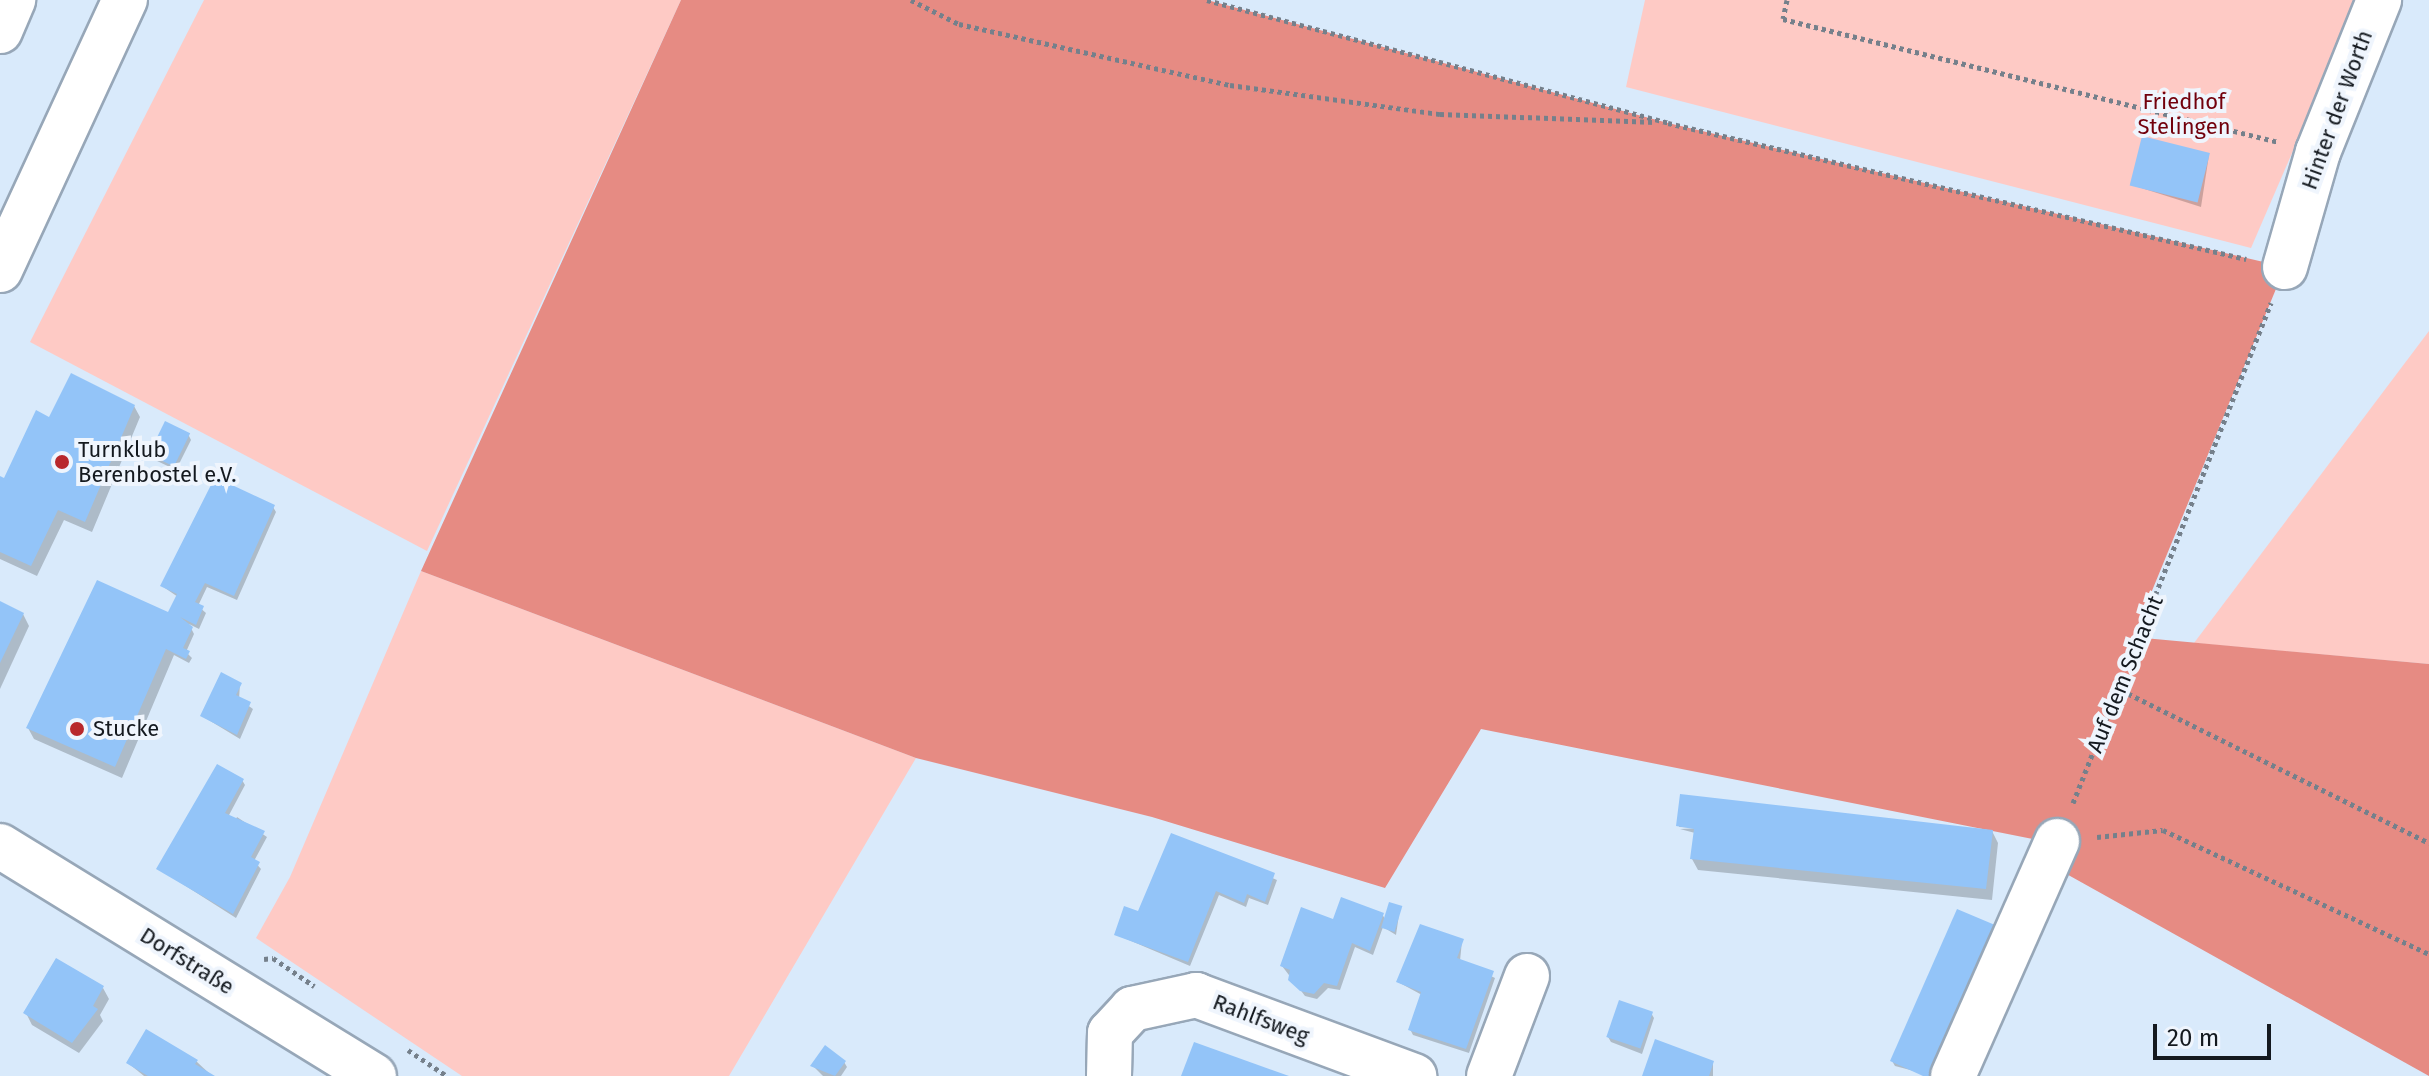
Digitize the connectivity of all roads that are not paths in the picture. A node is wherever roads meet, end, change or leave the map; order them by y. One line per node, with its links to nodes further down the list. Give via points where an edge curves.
1 (13, 0): 4 (street)
2 (125, 0): 6 (street)
3 (2379, 0): 5 (street, Hinter der Worth, via 2318,152)
4 (0, 31)
5 (2285, 267)
6 (0, 270)
7 (2057, 841): 14 (street)
8 (0, 846): 10 (street, Dorfstraße)
9 (1527, 976): 13 (street)
10 (374, 1076)
11 (1109, 1076): 12 (street, Rahlfsweg, via 1110,1033 1132,1009 1196,995)
12 (1414, 1076)
13 (1489, 1076)
14 (1953, 1076)

